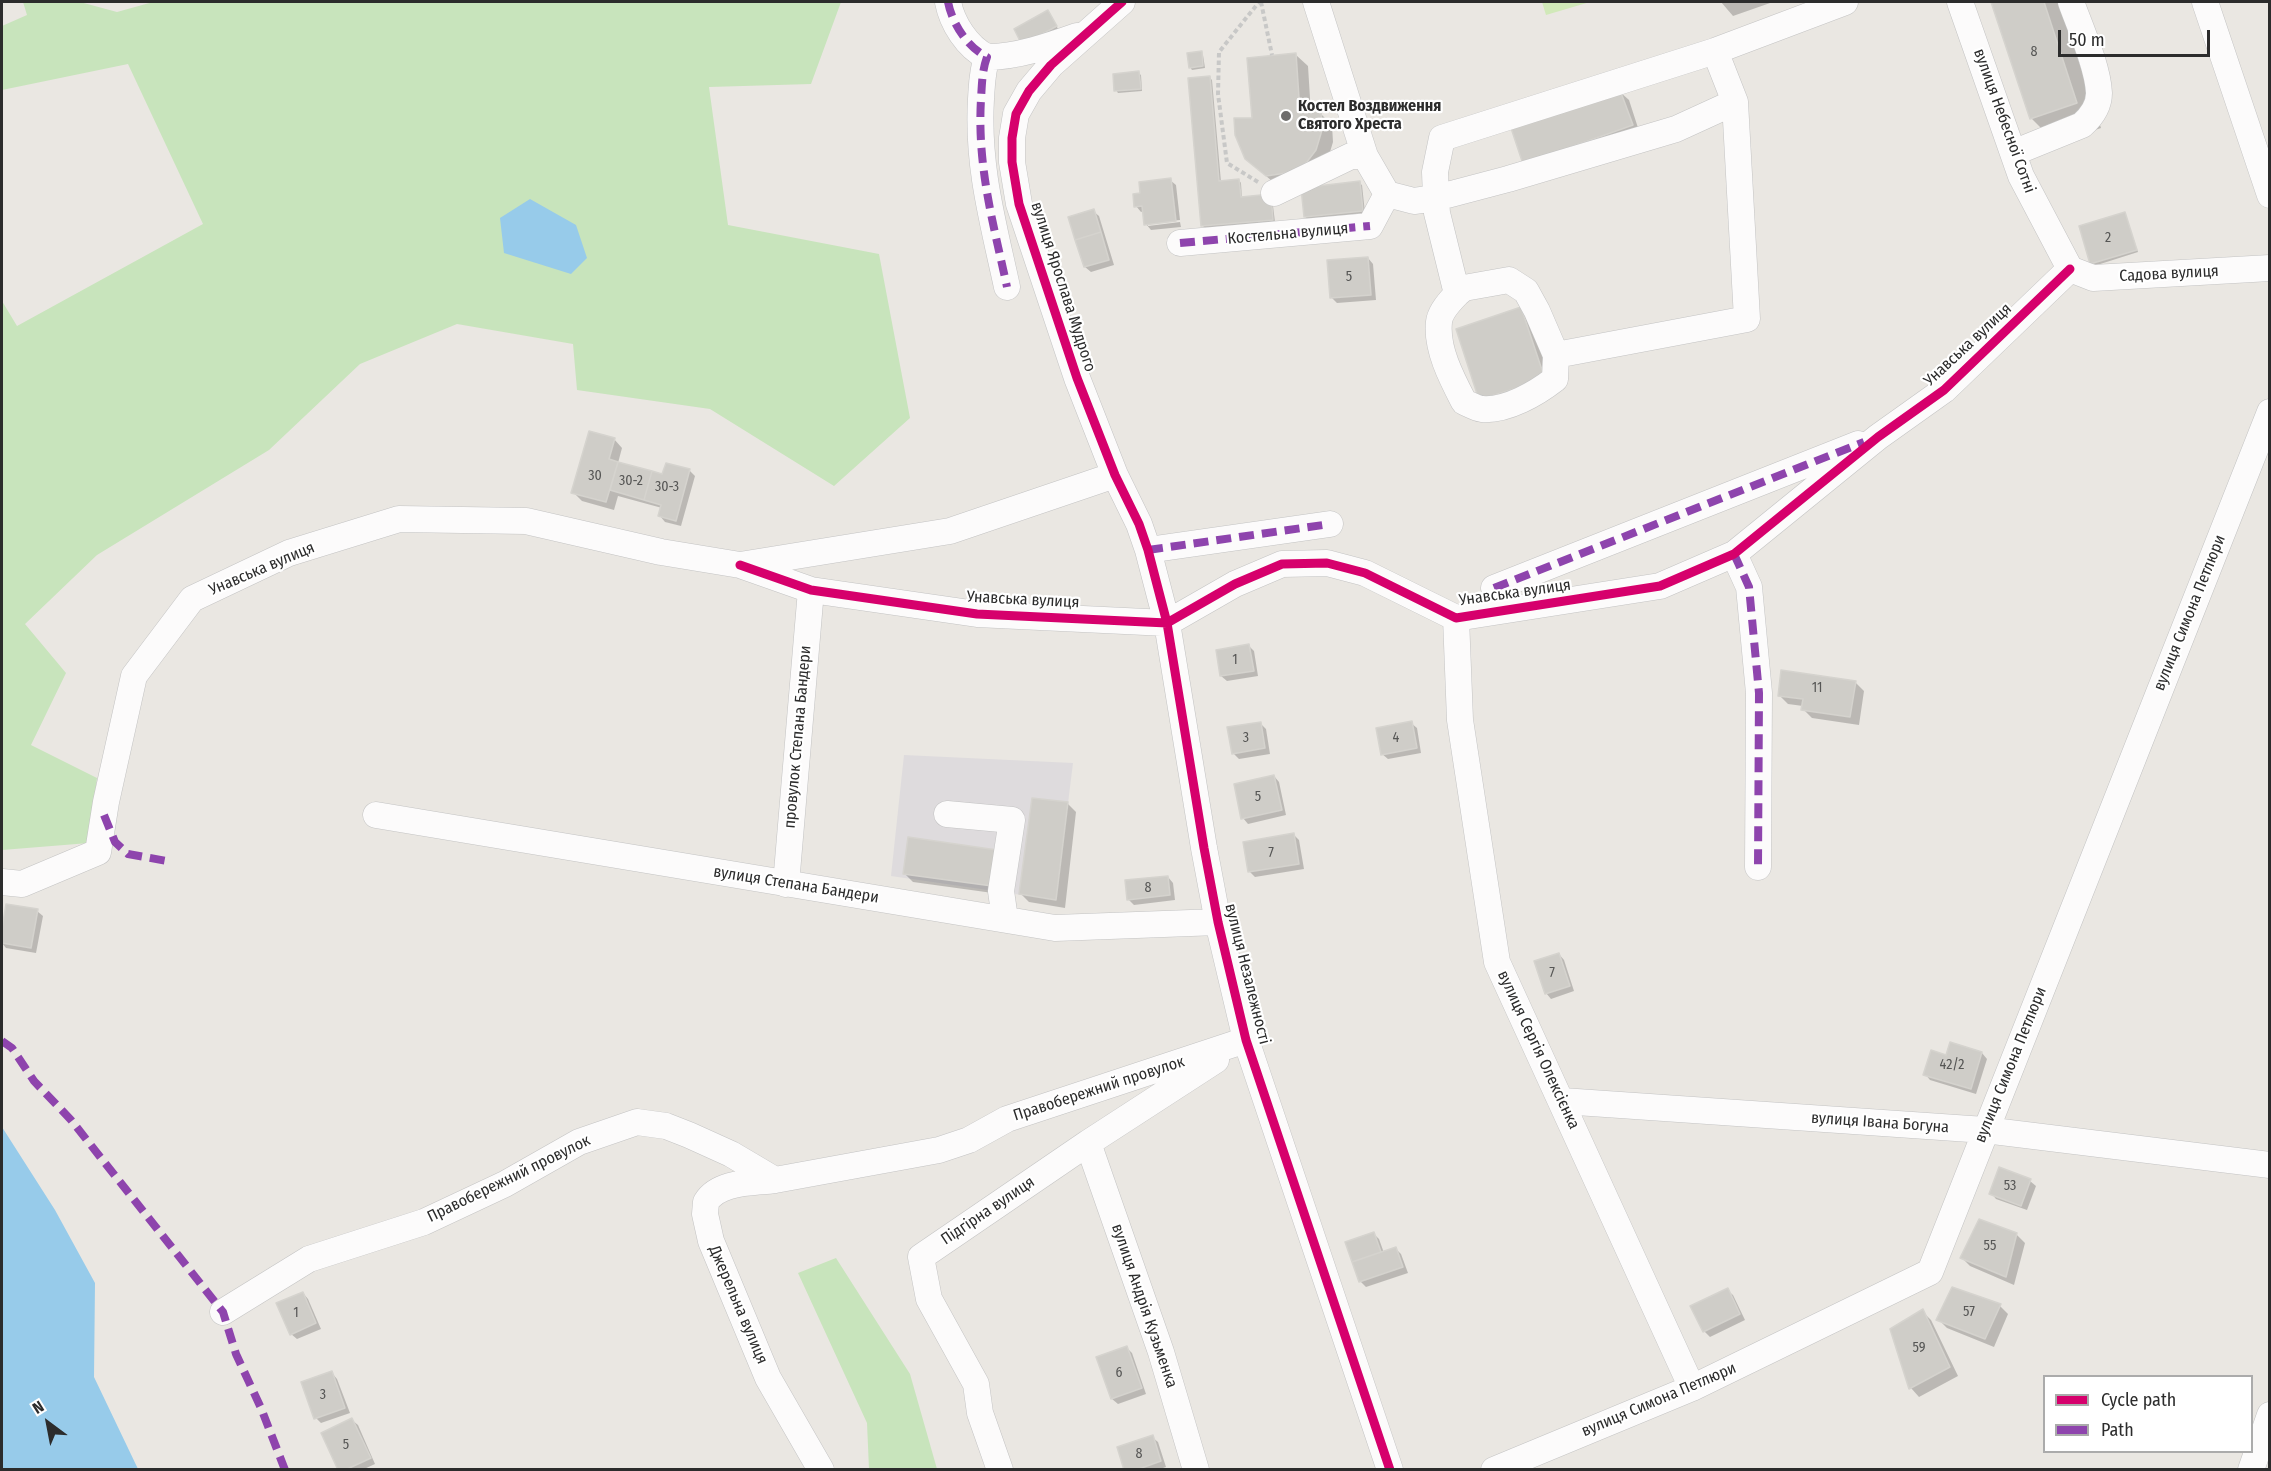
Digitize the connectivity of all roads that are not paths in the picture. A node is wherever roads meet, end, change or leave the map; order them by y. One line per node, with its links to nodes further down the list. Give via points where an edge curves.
1 (948, 2): 10 (street, via 953,21 978,52)
2 (1122, 2): 8 (street, вулиця Ярослава Мудрого)
3 (1316, 2): 13 (street)
4 (1845, 2): 9 (street)
5 (1960, 2): 12 (street, вулиця Небесної Сотні)
6 (2071, 2): 12 (street, via 2095,71 2097,106 2082,125)
7 (2205, 2): 16 (street)
8 (1089, 32): 10 (street, вулиця Ярослава Мудрого, via 1030,51); 26 (street, вулиця Ярослава Мудрого, via 1051,65 1029,91 1016,114 1012,162 1019,204 1036,261)
9 (1715, 51): 11 (street); 17 (street, via 1442,138 1435,172)
10 (987, 57): 21 (street, via 979,132 984,177)
11 (1735, 102): 17 (street, via 1676,129); 23 (street, via 1747,319)
12 (2013, 153): 20 (street, вулиця Небесної Сотні)
13 (1365, 156): 14 (street, via 1351,156); 15 (street)
14 (1274, 193)
15 (1387, 194): 17 (street, via 1414,201); 18 (street, Костельна вулиця, via 1370,226)
16 (2270, 195)
17 (1436, 198): 22 (street)
18 (1180, 243)
19 (2270, 268): 20 (street, Садова вулиця, via 2093,278)
20 (2070, 269): 25 (street, Унавська вулиця, via 1944,390)
21 (1007, 287)
22 (1457, 294): 23 (street, via 1464,288 1509,280 1526,291); 23 (street, via 1439,320 1447,365 1464,402 1482,409 1507,405 1537,393 1555,379)
23 (1556, 355)
24 (2270, 412): 44 (street, вулиця Симона Петлюри)
25 (1878, 437): 29 (street, Унавська вулиця); 31 (street, Унавська вулиця)
26 (1115, 476): 28 (street, вулиця Незалежності); 30 (street, Унавська вулиця, via 950,531)
27 (1330, 524): 28 (street)
28 (1148, 550): 34 (street, вулиця Незалежності)
29 (1734, 554): 33 (street, Унавська вулиця, via 1660,586); 37 (street, via 1749,587 1760,693)
30 (740, 565): 32 (street, Унавська вулиця); 38 (street, Унавська вулиця, via 526,521 399,519 289,554 192,599 134,676 98,852 22,884)
31 (1494, 588)
32 (811, 590): 34 (street, Унавська вулиця, via 977,614); 39 (street, провулок Степана Бандери)
33 (1456, 618): 34 (street, Унавська вулиця, via 1365,573 1328,563 1282,564 1235,584); 43 (street, вулиця Сергія Олексієнка, via 1460,720 1497,962)
34 (1167, 623): 41 (street, вулиця Незалежності)
35 (947, 814): 40 (street, via 1012,820 1001,891)
36 (376, 815): 39 (street, вулиця Степана Бандери)
37 (1758, 867)
38 (2, 882)
39 (786, 884): 40 (street, вулиця Степана Бандери)
40 (1005, 920): 41 (street, вулиця Степана Бандери, via 1055,928)
41 (1218, 922): 42 (street, вулиця Незалежності)
42 (1246, 1040): 45 (street, Підгірна вулиця); 47 (street, Правобережний провулок, via 1007,1119 953,1146); 54 (street, вулиця Незалежності)
43 (1562, 1101): 44 (street, вулиця Івана Богуна); 49 (street, вулиця Сергія Олексієнка)
44 (1985, 1130): 46 (street, вулиця Івана Богуна); 49 (street, вулиця Симона Петлюри, via 1930,1272)
45 (1088, 1143): 52 (street, Підгірна вулиця, via 921,1257 929,1299 976,1384 980,1413); 53 (street, вулиця Андрія Кузьменка, via 1161,1352)
46 (2270, 1165)
47 (775, 1180): 48 (street, Правобережний провулок, via 690,1135 666,1126 637,1122 579,1142 506,1184 424,1222 309,1259); 51 (street, Джерельна вулиця, via 715,1192 706,1202 706,1225 768,1378)
48 (223, 1312)
49 (1692, 1388): 55 (street, вулиця Симона Петлюри)
50 (2270, 1415): 56 (street)
51 (821, 1470)
52 (1000, 1470)
53 (1196, 1470)
54 (1390, 1470)
55 (1494, 1470)
56 (2251, 1470)

